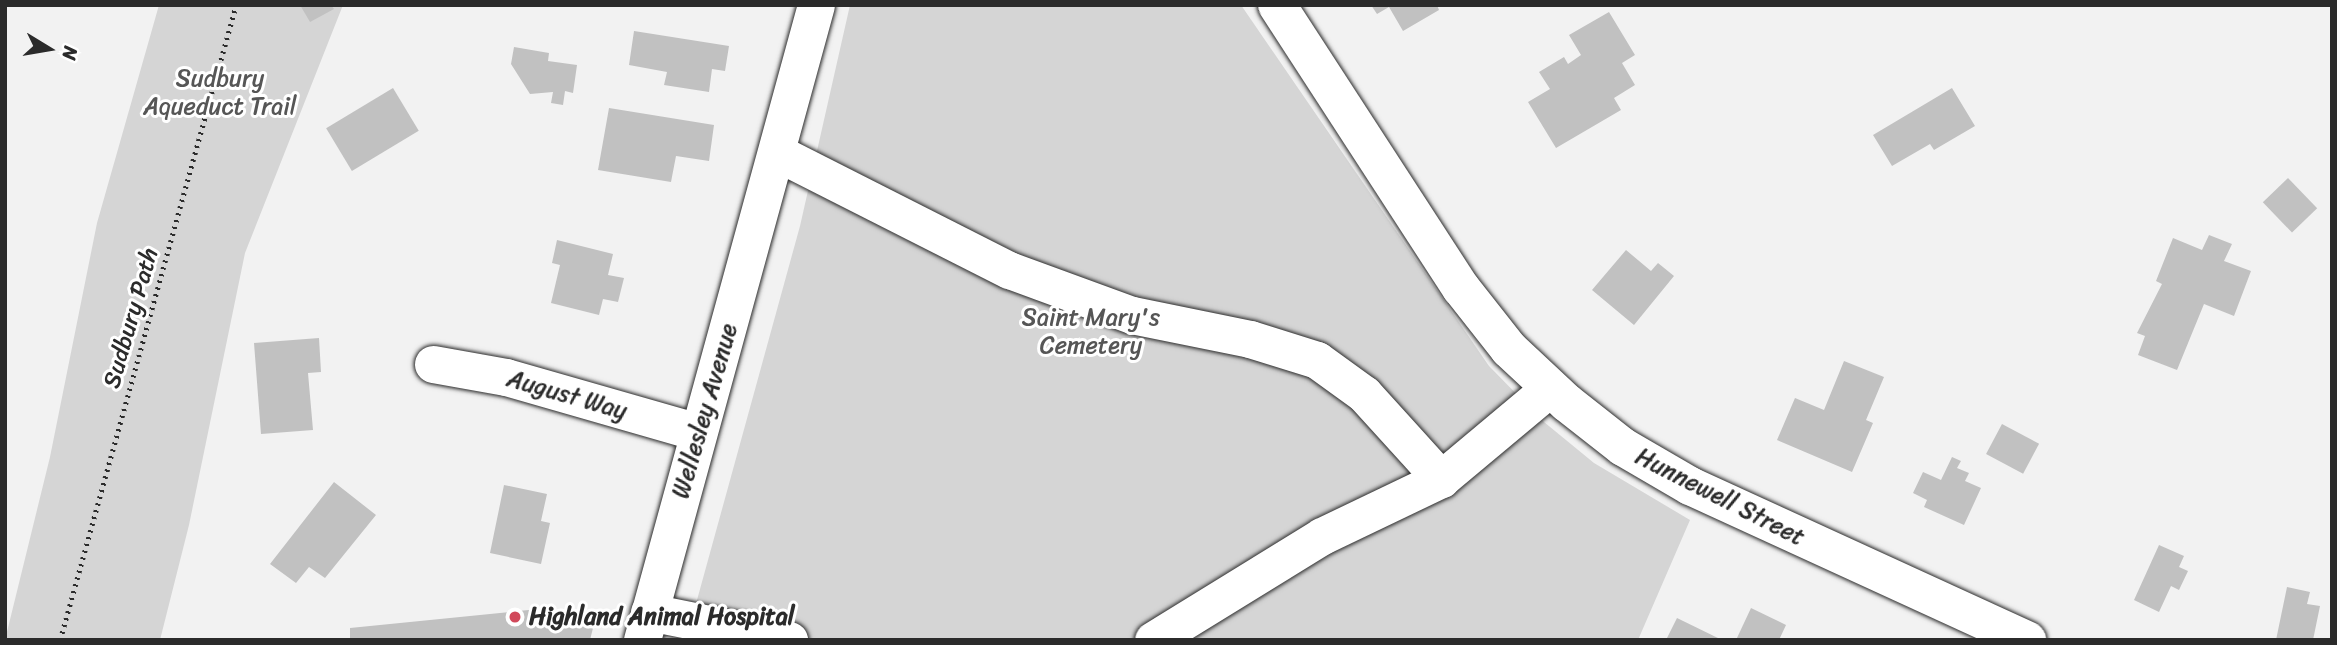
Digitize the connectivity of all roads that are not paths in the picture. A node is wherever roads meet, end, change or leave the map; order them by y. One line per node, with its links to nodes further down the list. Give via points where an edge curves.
1 (816, 5): 3 (street, Wellesley Avenue)
2 (1277, 5): 5 (main road, Hunnewell Street, via 1457,282 1509,349)
3 (774, 168): 6 (street, Wellesley Avenue); 7 (street, via 1020,274 1132,315 1250,339 1317,360 1364,394)
4 (433, 364): 6 (street, August Way, via 506,377)
5 (1550, 388): 7 (street); 11 (main road, Hunnewell Street, via 1623,447 1689,486)
6 (698, 432): 8 (street, Wellesley Avenue)
7 (1441, 479): 10 (street, via 1322,536)
8 (646, 626): 9 (street)
9 (789, 640)
10 (1153, 640)
11 (2027, 640)

